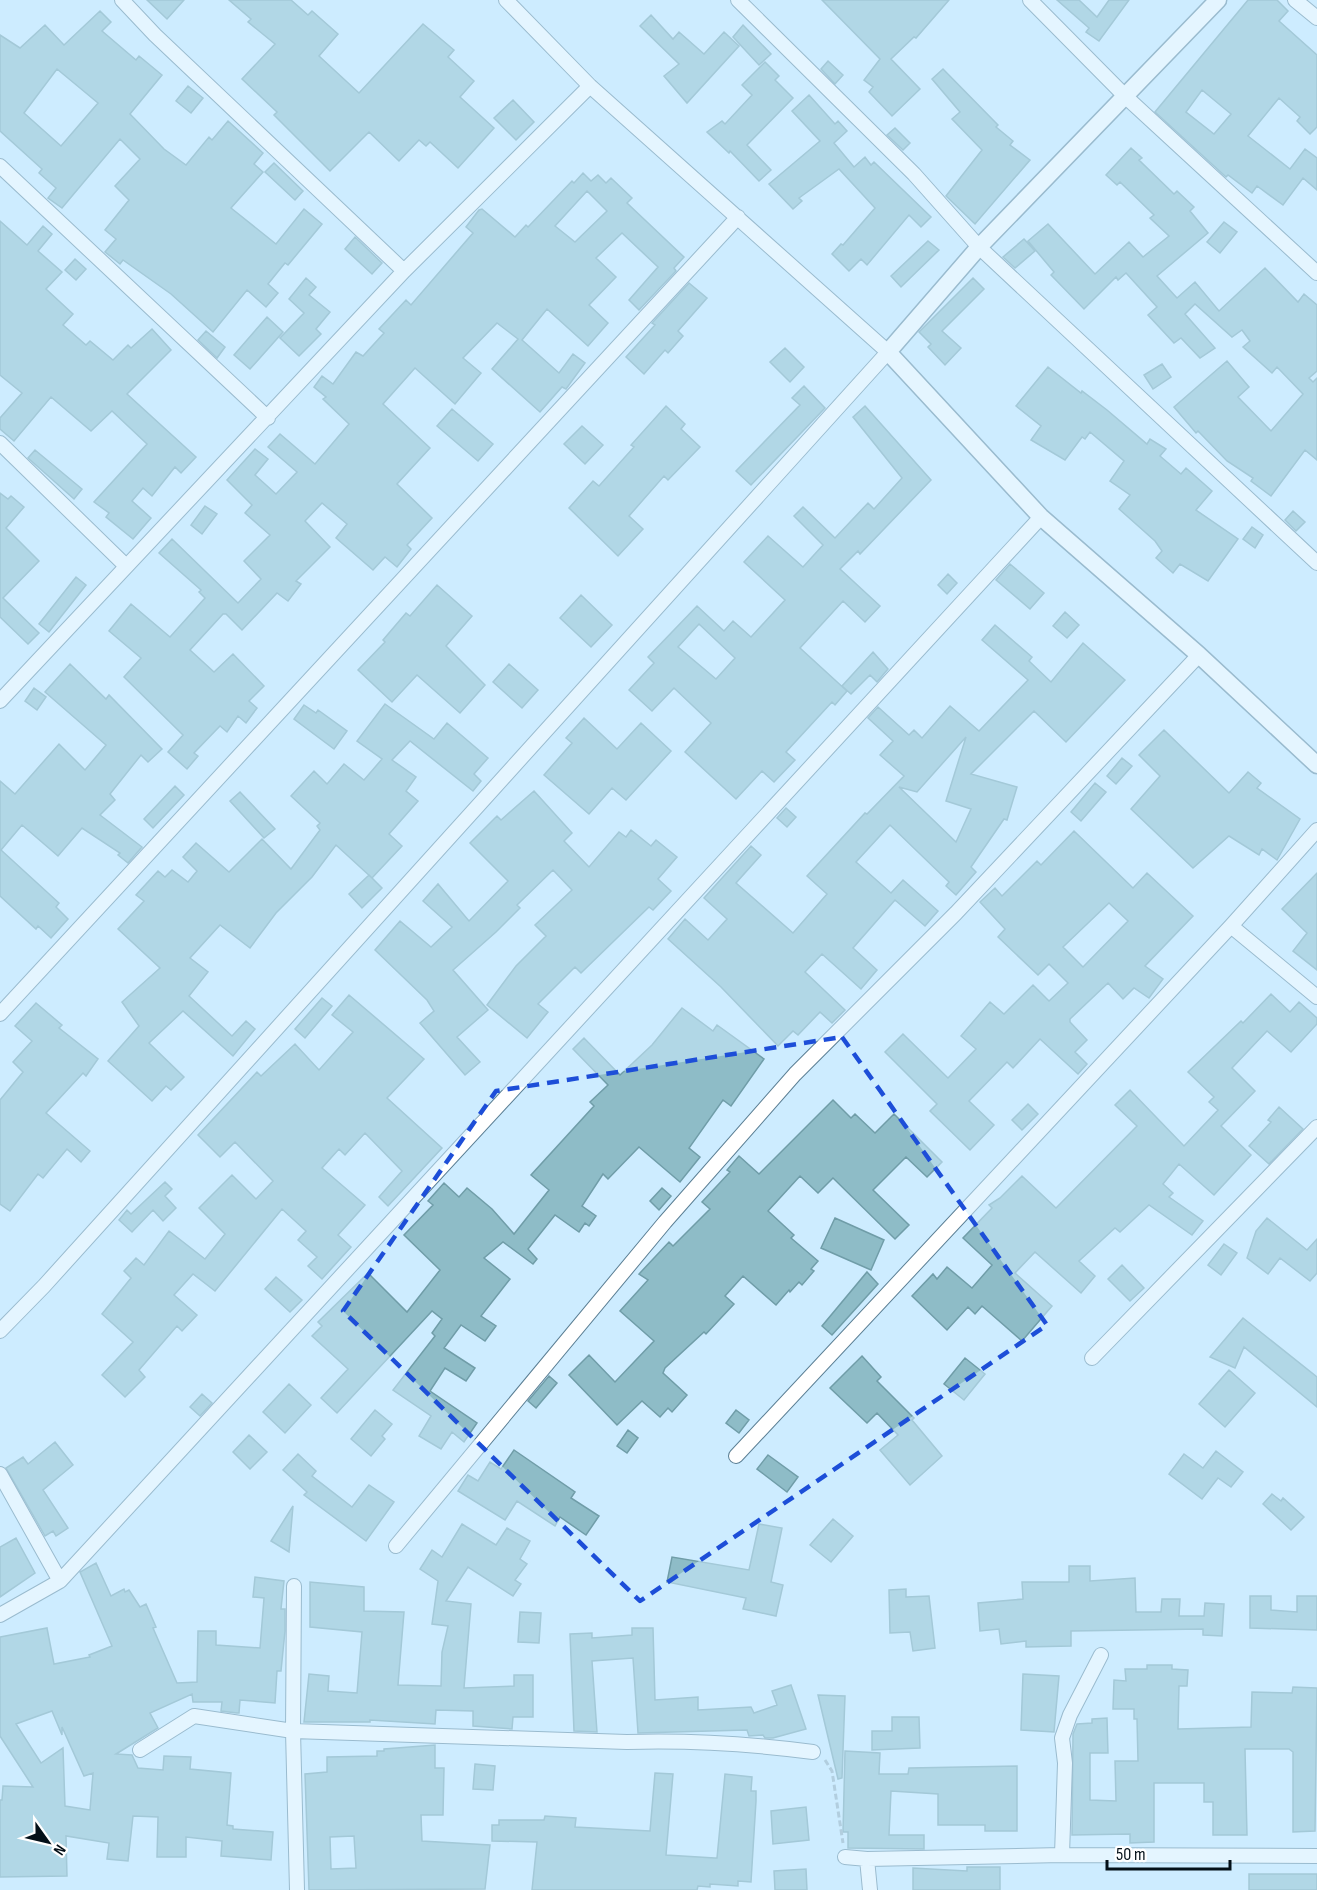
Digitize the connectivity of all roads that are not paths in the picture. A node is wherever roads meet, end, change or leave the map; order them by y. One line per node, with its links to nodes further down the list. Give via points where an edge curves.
1 (122, 0): 13 (street)
2 (506, 0): 8 (street)
3 (738, 0): 12 (street, via 914,174)
4 (1030, 0): 9 (street)
5 (1218, 0): 9 (street)
6 (1295, 0): 7 (street)
7 (1317, 18)
8 (590, 86): 11 (street); 13 (street)
9 (1126, 98): 12 (street); 14 (street)
10 (0, 166): 16 (street)
11 (738, 217): 15 (street); 27 (street)
12 (979, 247): 15 (street); 19 (street)
13 (404, 271): 16 (street)
14 (1317, 273)
15 (888, 352): 18 (street); 29 (street)
16 (268, 418): 20 (street)
17 (0, 443): 20 (street)
18 (1041, 517): 21 (street); 34 (street)
19 (1317, 563)
20 (126, 566): 22 (street)
21 (1199, 655): 23 (street); 33 (street, via 956,913 795,1074 665,1222)
22 (0, 701)
23 (1317, 765)
24 (1317, 830): 25 (street)
25 (1231, 926): 26 (street); 31 (street)
26 (1317, 998)
27 (0, 1014)
28 (1317, 1127): 30 (street)
29 (0, 1331)
30 (1092, 1358)
31 (735, 1456)
32 (0, 1474): 34 (street)
33 (396, 1546)
34 (60, 1581): 36 (street)
35 (294, 1586): 38 (street)
36 (0, 1614)
37 (1101, 1656): 41 (street, via 1062,1738)
38 (293, 1731): 39 (street, via 194,1716); 40 (street, via 615,1742 673,1740 756,1744); 45 (street)
39 (140, 1749)
40 (813, 1752)
41 (1062, 1855): 42 (street); 44 (street)
42 (1317, 1856)
43 (845, 1857): 44 (street)
44 (867, 1859): 46 (street)
45 (297, 1890)
46 (870, 1890)

